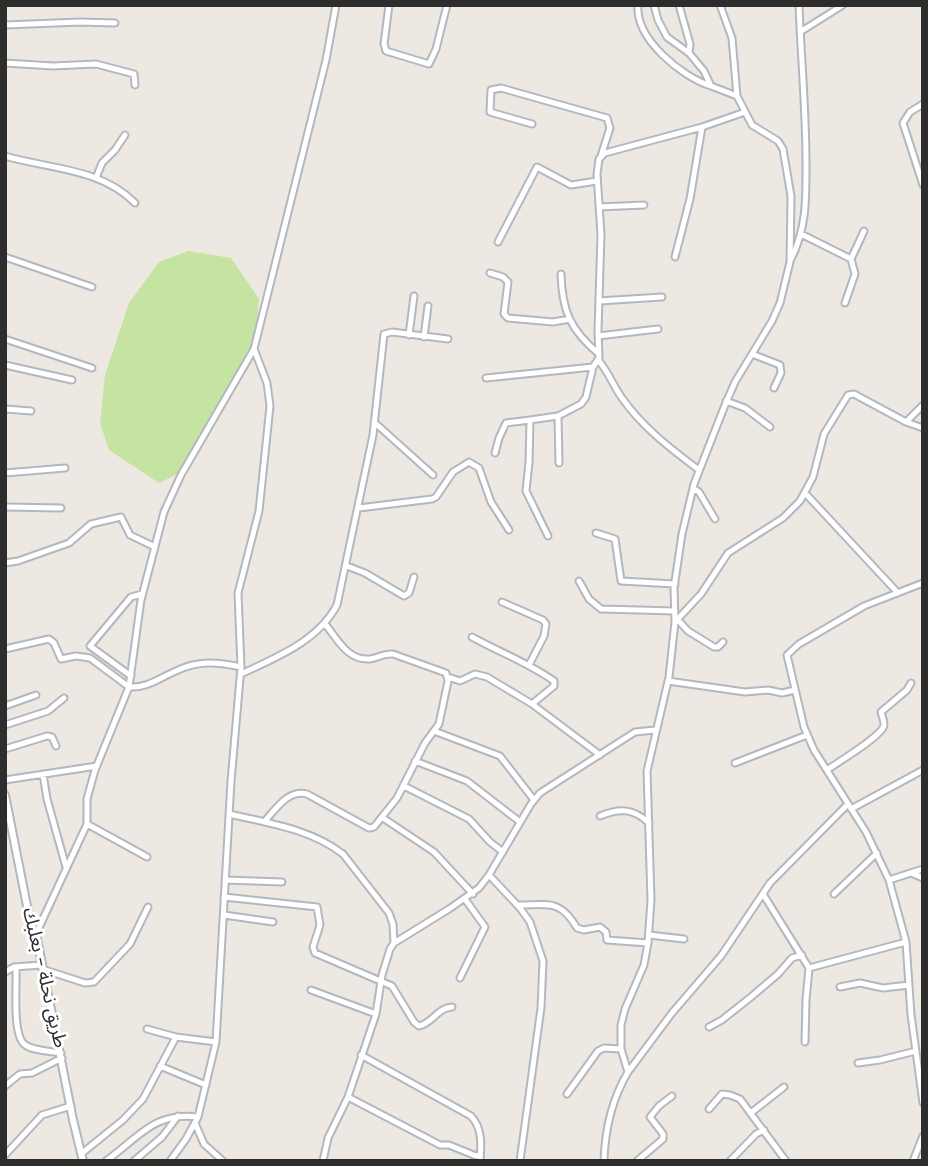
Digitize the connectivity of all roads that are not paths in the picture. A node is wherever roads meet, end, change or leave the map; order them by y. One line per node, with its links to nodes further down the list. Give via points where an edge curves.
1 (336, 5): 53 (street)
2 (389, 5): 3 (street, via 386,51 429,64)
3 (447, 5)
4 (638, 5): 16 (street, via 642,25 667,61)
5 (654, 5): 13 (street, via 667,37)
6 (679, 5): 13 (street)
7 (720, 5): 17 (street, via 732,38)
8 (799, 5): 12 (street)
9 (843, 5): 12 (street)
10 (115, 23): 11 (street)
11 (5, 25)
12 (800, 32): 32 (street, via 807,196)
13 (689, 53): 16 (street)
14 (5, 63): 15 (street, via 96,64 134,74)
15 (135, 85)
16 (711, 86): 17 (street)
17 (737, 96): 19 (street)
18 (923, 104): 27 (street, via 903,122)
19 (745, 112): 21 (street); 37 (street, via 755,128 783,149 791,207)
20 (532, 124): 24 (street, via 490,112 491,90 501,88 607,118 610,128)
21 (702, 127): 24 (street); 35 (street)
22 (125, 135): 25 (street)
23 (5, 156): 25 (street)
24 (601, 156): 26 (street)
25 (96, 178): 28 (street, via 112,184)
26 (597, 181): 30 (street); 33 (street, via 571,185 537,167)
27 (923, 186)
28 (135, 203)
29 (644, 205): 30 (street)
30 (599, 207): 43 (street)
31 (864, 231): 36 (street)
32 (801, 234): 36 (street); 37 (street)
33 (498, 242)
34 (5, 257): 40 (street)
35 (675, 257)
36 (850, 259): 44 (street, via 855,274)
37 (790, 262): 54 (street, via 780,303)
38 (490, 273): 46 (street, via 508,282 504,314 508,318)
39 (561, 274): 46 (street, via 562,299)
40 (92, 287)
41 (414, 296): 48 (street)
42 (662, 297): 43 (street)
43 (599, 301): 49 (street)
44 (845, 303)
45 (428, 306): 50 (street)
46 (570, 319): 55 (street)
47 (658, 329): 49 (street)
48 (409, 335): 50 (street); 68 (street, via 384,334)
49 (598, 336): 55 (street)
50 (424, 337): 52 (street)
51 (5, 339): 58 (street)
52 (448, 340)
53 (254, 349): 87 (street, via 174,489); 106 (street, via 270,406 259,511 238,593)
54 (752, 354): 61 (street, via 780,365); 62 (street)
55 (599, 357): 57 (street); 75 (street, via 643,422)
56 (5, 365): 60 (street)
57 (593, 367): 59 (street); 66 (street, via 584,401)
58 (92, 368)
59 (486, 377)
60 (72, 380)
61 (774, 388)
62 (726, 401): 70 (street, via 745,408); 75 (street)
63 (923, 405): 69 (street)
64 (5, 409): 65 (street)
65 (31, 411)
66 (558, 416): 67 (street); 73 (street)
67 (530, 420): 72 (street, via 506,423); 86 (street, via 526,491)
68 (374, 422): 77 (street); 82 (street)
69 (906, 422): 71 (street); 79 (street, via 849,395 824,434)
70 (770, 427)
71 (923, 428)
72 (495, 453)
73 (559, 463)
74 (65, 468): 76 (street)
75 (699, 470): 78 (street)
76 (5, 473)
77 (433, 475)
78 (693, 488): 83 (street); 93 (street)
79 (805, 493): 94 (street); 98 (street, via 783,518 728,554)
80 (5, 507): 81 (street)
81 (61, 508)
82 (359, 508): 84 (street, via 432,499 453,472 469,462 478,468 491,502); 89 (street)
83 (715, 519)
84 (509, 530)
85 (596, 533): 93 (street, via 615,540 621,581)
86 (548, 536)
87 (155, 547): 88 (street, via 130,535 121,517 91,524 69,543); 95 (street)
88 (5, 563)
89 (347, 566): 90 (street, via 404,596); 99 (street, via 337,605)
90 (414, 577)
91 (579, 581): 97 (street, via 601,609)
92 (923, 583): 94 (street)
93 (674, 584): 97 (street)
94 (898, 593): 113 (street, via 864,606 790,650 787,657)
95 (142, 594): 103 (street, via 131,597 91,645); 108 (street)
96 (502, 602): 105 (street, via 546,624)
97 (675, 611): 98 (street)
98 (676, 621): 101 (street, via 714,647); 110 (street)
99 (325, 624): 107 (street, via 293,648); 109 (street, via 339,645 358,657 393,654)
100 (472, 637): 105 (street)
101 (723, 642)
102 (5, 649): 104 (street, via 49,639 61,659 83,656)
103 (99, 653): 104 (street); 108 (street)
104 (94, 660): 112 (street)
105 (529, 665): 116 (street, via 555,684)
106 (242, 667): 107 (street); 112 (street, via 199,663 152,684)
107 (241, 674): 137 (street)
108 (131, 676): 112 (street)
109 (448, 677): 116 (street, via 460,681 482,675); 120 (street)
110 (668, 681): 113 (street, via 745,692); 119 (street)
111 (911, 683): 128 (street, via 881,712 882,728)
112 (129, 687): 127 (street)
113 (795, 690): 121 (street)
114 (36, 695): 117 (street)
115 (64, 698): 118 (street, via 48,711)
116 (533, 704): 124 (street)
117 (5, 706)
118 (5, 725)
119 (655, 730): 124 (street, via 635,732); 143 (street, via 647,771)
120 (434, 731): 125 (street); 134 (street, via 500,756)
121 (807, 735): 126 (street); 128 (street)
122 (56, 746): 123 (street, via 47,736)
123 (5, 749)
124 (600, 755): 134 (street)
125 (415, 761): 132 (street); 141 (street, via 467,780)
126 (736, 763)
127 (97, 766): 130 (street); 142 (street, via 87,799)
128 (827, 770): 135 (street)
129 (923, 770): 135 (street)
130 (43, 774): 131 (street); 147 (street)
131 (5, 780)
132 (404, 786): 139 (street); 144 (street, via 469,819)
133 (5, 795): 136 (street, طريق نحلة - بعلبك)
134 (534, 800): 141 (street)
135 (850, 806): 145 (street); 156 (street, via 794,857)
136 (7, 813): 164 (street, طريق نحلة - بعلبك)
137 (229, 814): 140 (street); 152 (street)
138 (600, 816): 143 (street, via 621,809)
139 (383, 818): 140 (street, via 369,828 297,792); 155 (street, via 434,852)
140 (264, 822): 168 (street, via 314,837 343,854 389,913)
141 (520, 822): 144 (street)
142 (87, 824): 146 (street); 147 (street)
143 (649, 824): 165 (street)
144 (503, 852): 150 (street)
145 (877, 853): 153 (street); 157 (street)
146 (147, 856)
147 (66, 867): 164 (street)
148 (923, 869): 149 (street)
149 (911, 873): 151 (street); 153 (street)
150 (489, 875): 155 (street); 160 (street)
151 (923, 877)
152 (225, 880): 154 (street); 158 (street)
153 (889, 880): 167 (street)
154 (282, 882)
155 (472, 894): 159 (street)
156 (763, 894): 170 (street); 193 (street, via 721,956)
157 (834, 894)
158 (224, 897): 162 (street); 176 (street, via 317,906 320,925 313,952)
159 (465, 900): 168 (street); 175 (street, via 485,927)
160 (518, 905): 169 (street, via 557,906 577,929 600,927 607,940); 216 (street, via 535,932 544,970)
161 (148, 908): 171 (street, via 130,944 94,982)
162 (225, 915): 163 (street); 185 (street)
163 (273, 922)
164 (36, 934): 171 (street, طريق نحلة - بعلبك)
165 (649, 935): 166 (street); 169 (street)
166 (684, 939)
167 (905, 942): 173 (street); 177 (street)
168 (394, 943): 176 (street)
169 (648, 943): 187 (street, via 625,1009)
170 (802, 955): 173 (street); 182 (street, via 792,958 751,997)
171 (42, 967): 172 (street); 190 (street, طريق نحلة - بعلبك)
172 (16, 968): 174 (street); 190 (street, via 20,1040)
173 (809, 968): 186 (street)
174 (5, 972)
175 (460, 978)
176 (382, 982): 180 (street, via 397,991 419,1026); 181 (street)
177 (909, 985): 178 (street); 188 (street)
178 (840, 987)
179 (311, 990): 181 (street)
180 (452, 1007)
181 (376, 1014): 189 (street)
182 (709, 1027)
183 (147, 1029): 184 (street)
184 (176, 1038): 185 (street); 192 (street)
185 (216, 1042): 194 (street)
186 (805, 1042)
187 (621, 1049): 193 (street); 197 (street, via 598,1051)
188 (916, 1051): 191 (street); 200 (street)
189 (361, 1055): 199 (street); 210 (street, via 471,1116 481,1136)
190 (61, 1056): 195 (street); 201 (street, طريق نحلة - بعلبك)
191 (858, 1063)
192 (160, 1066): 194 (street); 209 (street, via 132,1111)
193 (628, 1072): 217 (street, via 607,1126)
194 (206, 1085): 205 (street)
195 (5, 1086)
196 (783, 1087): 203 (street)
197 (566, 1094)
198 (672, 1096): 218 (street, via 650,1117 663,1139)
199 (348, 1097): 210 (street, via 440,1145); 215 (street, via 334,1123)
200 (923, 1103)
201 (71, 1106): 208 (street, via 42,1115); 209 (street, طريق نحلة - بعلبك)
202 (709, 1109): 203 (street, via 727,1094 740,1099)
203 (752, 1112): 206 (street)
204 (178, 1116): 205 (street); 211 (street, via 154,1123); 212 (street)
205 (197, 1120): 213 (street); 214 (street, via 204,1144)
206 (764, 1130): 219 (street); 220 (street)
207 (923, 1136): 221 (street)
208 (5, 1154)
209 (82, 1157)
210 (480, 1158)
211 (106, 1161)
212 (134, 1161)
213 (170, 1161)
214 (223, 1161)
215 (323, 1161)
216 (520, 1161)
217 (604, 1161)
218 (637, 1161)
219 (730, 1161)
220 (786, 1161)
221 (913, 1161)

